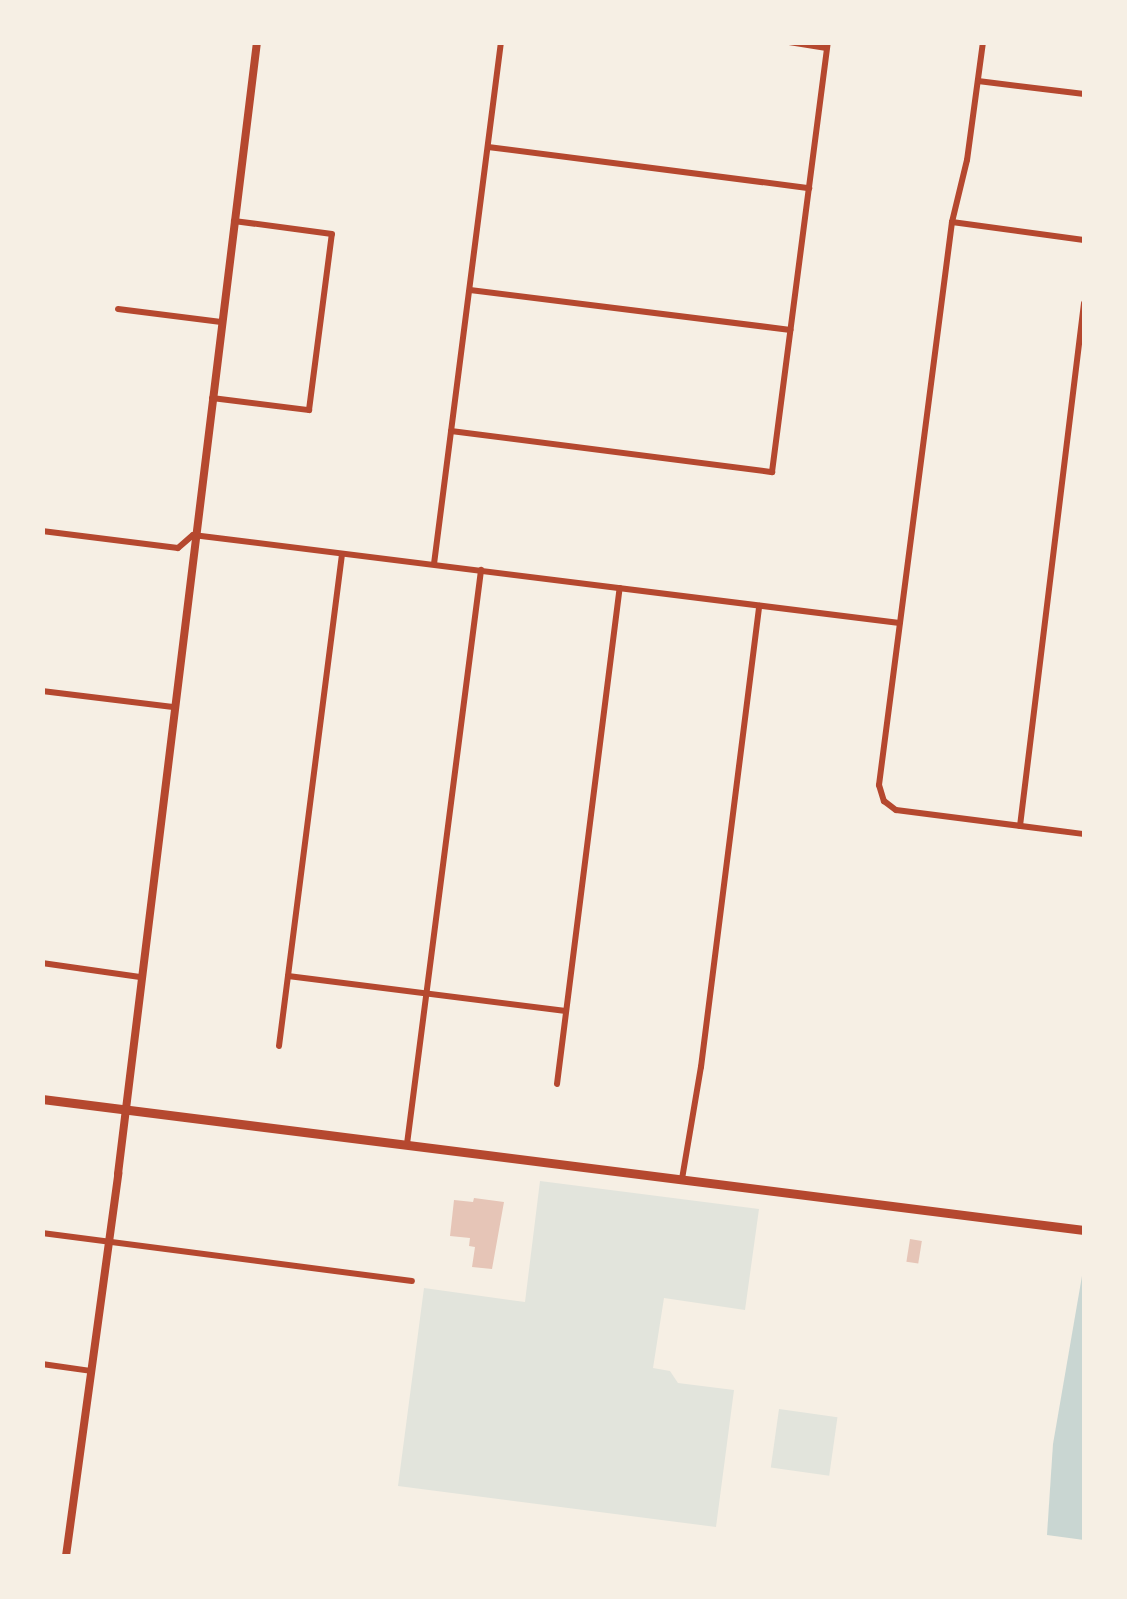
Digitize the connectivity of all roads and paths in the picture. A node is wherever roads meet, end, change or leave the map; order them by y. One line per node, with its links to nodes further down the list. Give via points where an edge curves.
1 (257, 42): 10 (street)
2 (501, 42): 8 (street)
3 (789, 42): 5 (street)
4 (983, 42): 6 (street)
5 (828, 45): 9 (street)
6 (978, 80): 7 (street); 11 (street)
7 (1084, 94)
8 (488, 147): 9 (street); 13 (street)
9 (809, 188): 17 (street)
10 (234, 222): 16 (street); 18 (street, via 332,234 309,410)
11 (952, 222): 12 (street); 27 (street)
12 (1084, 240)
13 (470, 290): 17 (street); 19 (street)
14 (1084, 303): 30 (street)
15 (118, 309): 16 (street)
16 (220, 322): 18 (street)
17 (791, 330): 19 (street, via 772,472)
18 (211, 398): 21 (street)
19 (451, 431): 23 (street)
20 (42, 531): 21 (street, via 178,548)
21 (193, 534): 22 (street); 29 (street)
22 (342, 554): 23 (street); 33 (street)
23 (434, 564): 24 (street)
24 (481, 570): 25 (street); 35 (street)
25 (620, 588): 26 (street); 36 (street)
26 (759, 606): 27 (street); 42 (street)
27 (900, 623): 30 (street, via 879,786 884,801 896,810)
28 (42, 691): 29 (street)
29 (172, 708): 34 (street)
30 (1020, 826): 31 (street)
31 (1084, 834)
32 (42, 963): 34 (street)
33 (288, 976): 35 (street); 37 (street)
34 (140, 977): 40 (street)
35 (427, 991): 36 (street); 41 (street)
36 (566, 1011): 38 (street)
37 (279, 1046)
38 (557, 1084)
39 (42, 1099): 40 (main road)
40 (126, 1110): 41 (main road); 45 (street)
41 (408, 1144): 42 (main road)
42 (682, 1178): 43 (main road)
43 (1084, 1230)
44 (42, 1234): 45 (street)
45 (108, 1242): 46 (street); 48 (street)
46 (412, 1281)
47 (42, 1364): 48 (street)
48 (91, 1370): 49 (street)
49 (66, 1556)

